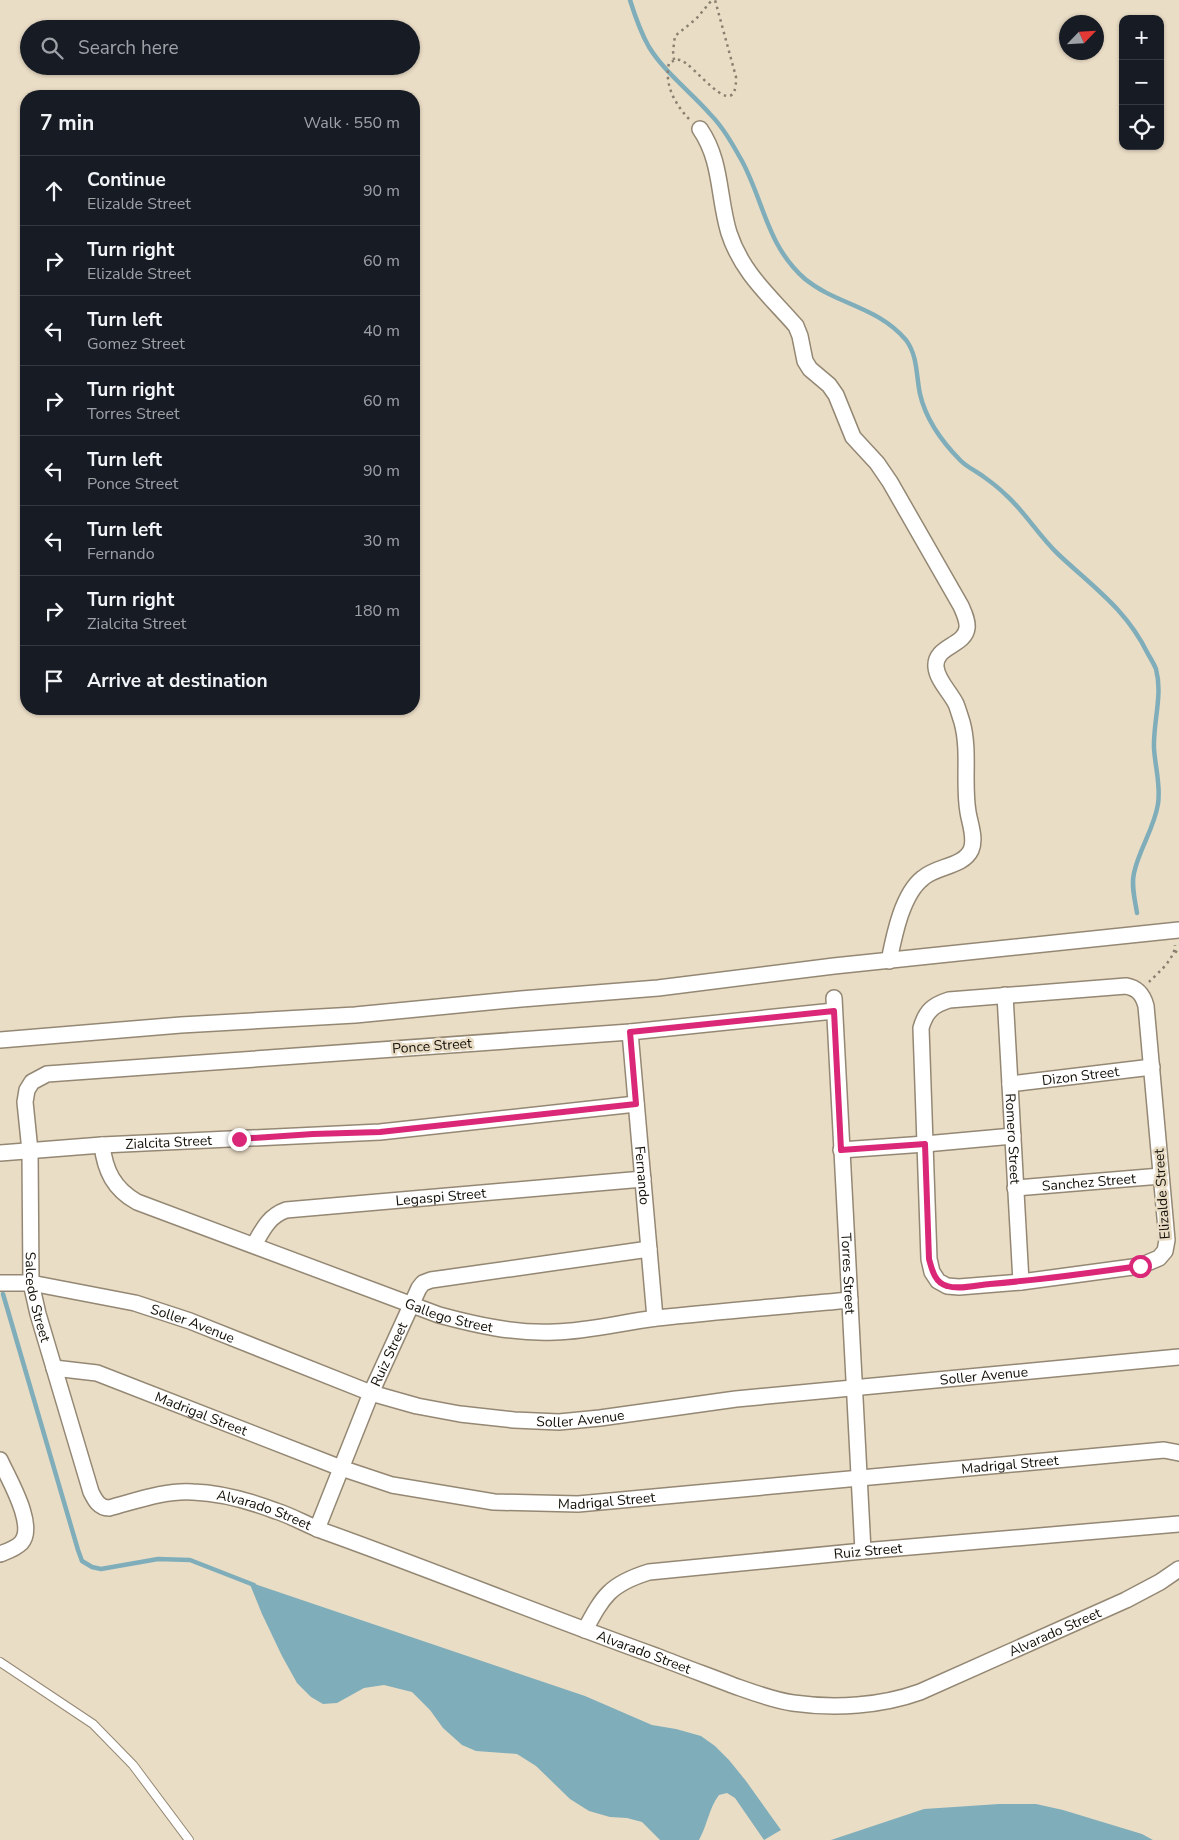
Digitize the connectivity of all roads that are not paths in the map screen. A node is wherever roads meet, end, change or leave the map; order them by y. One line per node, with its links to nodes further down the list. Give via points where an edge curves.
1 (700, 130): 3 (street, via 713,152 730,233 740,257 755,282 796,326 805,361 829,385 853,437 890,482 961,606 968,627 965,635 942,651 936,661 936,669 956,704 962,723 966,744 966,797 973,841 971,850 963,859 934,870 915,886 899,920)
2 (1179, 930): 3 (street)
3 (889, 961): 7 (street, via 658,988 355,1015)
4 (1005, 995): 8 (street, Elizalde Street, via 1132,987 1144,997); 10 (street, Romero Street); 13 (street, Elizalde Street, via 938,1003 924,1018)
5 (834, 1004): 6 (street, Ponce Street); 15 (street, Torres Street)
6 (630, 1032): 9 (street, Ponce Street, via 47,1074); 11 (street, Fernando)
7 (0, 1040)
8 (1152, 1068): 10 (street, Dizon Street); 18 (street, Elizalde Street)
9 (32, 1082): 16 (street, Salcedo Street, via 25,1102)
10 (1010, 1084): 12 (street, Romero Street)
11 (636, 1104): 14 (street, Zialcita Street, via 380,1132); 19 (street, Fernando)
12 (1013, 1136): 13 (street); 20 (street, Romero Street)
13 (925, 1144): 15 (street); 24 (street, Elizalde Street, via 929,1259 938,1281 959,1287)
14 (102, 1145): 16 (street, Zialcita Street); 21 (street, Gallego Street, via 110,1176 129,1198)
15 (841, 1150): 26 (street, Torres Street)
16 (30, 1151): 17 (street, Zialcita Street); 25 (street, Salcedo Street)
17 (6, 1152)
18 (1161, 1176): 20 (street, Sanchez Street); 24 (street, Elizalde Street, via 1167,1240 1165,1252 1159,1258 1140,1266)
19 (643, 1179): 21 (street, Legaspi Street, via 286,1210 266,1223); 22 (street, Fernando)
20 (1015, 1188): 24 (street, Romero Street)
21 (254, 1245): 27 (street, Gallego Street)
22 (649, 1249): 27 (street, Ruiz Street, via 431,1280 419,1288); 28 (street, Fernando)
23 (0, 1282): 25 (street, Soller Avenue)
24 (1021, 1282)
25 (31, 1283): 30 (street, Salcedo Street); 32 (street, Soller Avenue, via 135,1302)
26 (850, 1300): 28 (street, Gallego Street); 31 (street, Torres Street)
27 (412, 1304): 28 (street, Gallego Street, via 460,1320 526,1331 563,1332); 32 (street, Ruiz Street)
28 (655, 1318)
29 (1179, 1357): 31 (street, Soller Avenue)
30 (54, 1368): 35 (street, Madrigal Street, via 97,1373); 37 (street, Salcedo Street, via 91,1492)
31 (854, 1387): 32 (street, Soller Avenue, via 559,1422 460,1414); 36 (street, Torres Street)
32 (371, 1393): 35 (street, Ruiz Street)
33 (1179, 1452): 36 (street, Madrigal Street, via 1164,1450)
34 (0, 1460): 41 (street, via 24,1514 26,1529 22,1542)
35 (341, 1468): 36 (street, Madrigal Street, via 392,1485 494,1502 578,1504); 39 (street, Ruiz Street)
36 (860, 1477): 40 (street, Torres Street)
37 (99, 1505): 39 (street, Alvarado Street, via 109,1508 191,1491 218,1494 277,1511)
38 (1179, 1524): 40 (street, Ruiz Street)
39 (317, 1528): 43 (street, Alvarado Street)
40 (864, 1551): 43 (street, Ruiz Street, via 649,1572 617,1584 596,1608)
41 (0, 1554)
42 (1179, 1569): 43 (street, Alvarado Street, via 1160,1582 1064,1628 920,1692 884,1702 816,1705 770,1698)
43 (585, 1630)
44 (0, 1662): 45 (lane, via 93,1724 133,1765)
45 (190, 1840)

